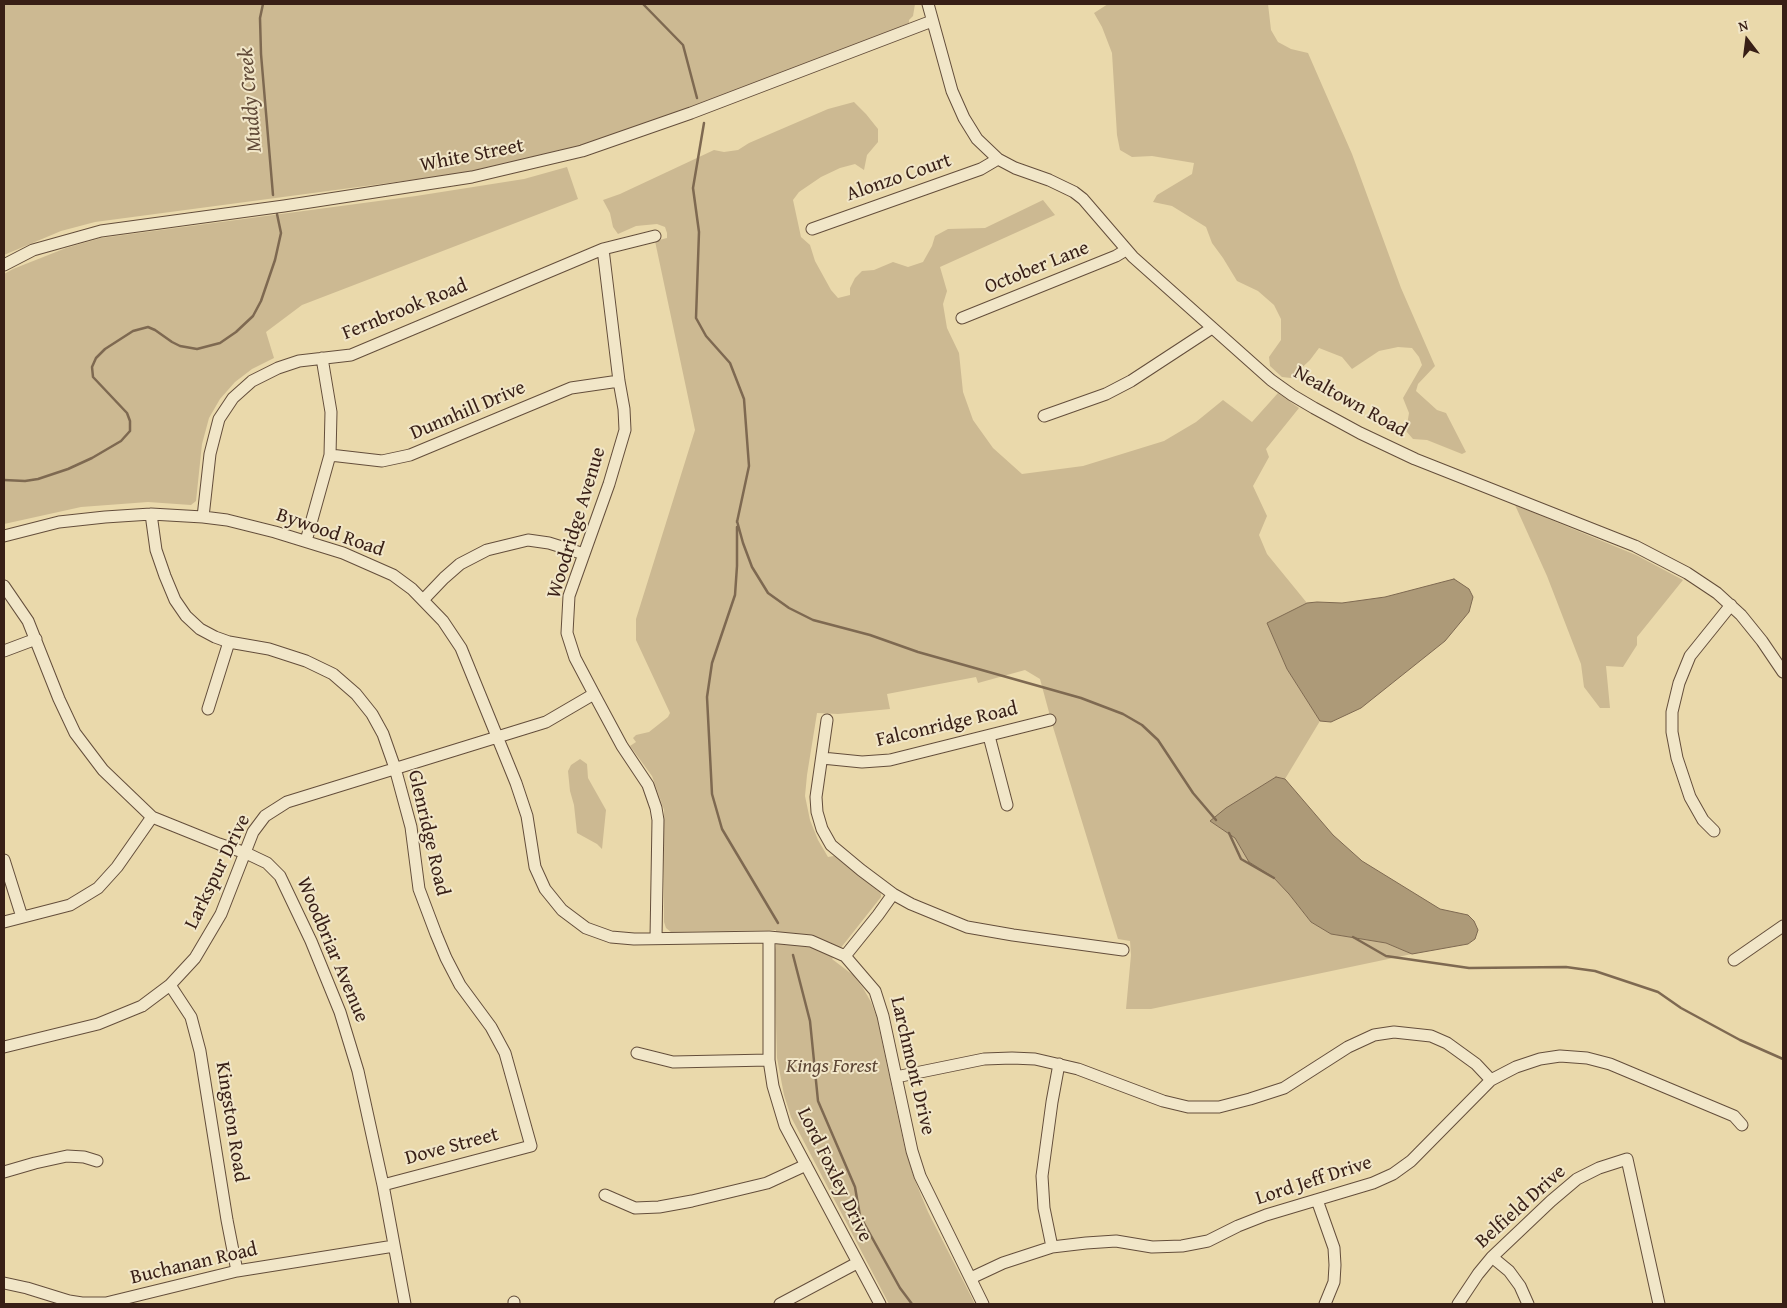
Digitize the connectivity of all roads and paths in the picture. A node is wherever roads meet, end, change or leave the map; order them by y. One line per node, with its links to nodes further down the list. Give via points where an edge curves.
1 (928, 4): 2 (street, Nealtown Road)
2 (932, 21): 3 (street, Nealtown Road, via 952,91 964,118 977,140); 8 (street, White Street, via 692,113 582,151 472,177 101,231 33,250)
3 (998, 159): 4 (street, Alonzo Court, via 981,169); 7 (street, Nealtown Road, via 1074,192)
4 (812, 228)
5 (655, 236): 6 (street, Fernbrook Road)
6 (603, 250): 11 (street, Fernbrook Road, via 351,355); 12 (street, Woodridge Avenue)
7 (1126, 250): 9 (street, October Lane); 10 (street, Nealtown Road)
8 (4, 264)
9 (962, 318)
10 (1212, 328): 13 (street, via 1115,390); 22 (street, Nealtown Road, via 1292,395 1360,433 1415,459 1635,546 1687,573)
11 (322, 358): 14 (street, via 331,412); 16 (street, Fernbrook Road, via 278,368 252,381 233,398 219,419 210,454)
12 (619, 381): 14 (street, Dunnhill Drive, via 571,388 410,455 382,461); 19 (street, Woodridge Avenue, via 625,430)
13 (1044, 416)
14 (330, 455): 18 (street)
15 (151, 514): 16 (street, Bywood Road); 17 (street, Bywood Road, via 59,522); 24 (street, Glenridge Road, via 156,550 175,600 200,629)
16 (203, 517): 18 (street, Bywood Road, via 227,520)
17 (4, 536)
18 (306, 541): 21 (street, Bywood Road, via 393,575)
19 (584, 554): 21 (street, via 528,540 487,550 460,564); 27 (street, Woodridge Avenue, via 569,596 567,633)
20 (4, 586): 23 (street, Woodbriar Avenue)
21 (423, 600): 32 (street, Bywood Road, via 443,621 461,648)
22 (1731, 605): 26 (street, Nealtown Road, via 1762,640); 37 (street, via 1690,656 1672,712 1677,758 1690,797 1703,820)
23 (36, 639): 25 (street); 36 (street, Woodbriar Avenue, via 75,732 103,770)
24 (229, 642): 28 (street); 34 (street, Glenridge Road, via 270,649 333,674 356,694 372,714)
25 (4, 651)
26 (1783, 672)
27 (594, 694): 32 (street, Larkspur Drive, via 546,722); 46 (street, Woodridge Avenue, via 648,785 656,808)
28 (208, 709)
29 (828, 720): 33 (street)
30 (1050, 720): 31 (street, Falconridge Road)
31 (989, 736): 33 (street, Falconridge Road, via 890,760 862,762); 35 (street)
32 (498, 738): 34 (street, Larkspur Drive); 38 (street, Bywood Road, via 524,808)
33 (822, 758): 41 (street, via 816,812 822,829 831,845)
34 (395, 768): 39 (street, Larkspur Drive, via 287,802 265,816 253,832); 58 (street, Glenridge Road, via 411,827 419,889 460,985 491,1027 505,1053)
35 (1007, 805)
36 (152, 817): 39 (street, Woodbriar Avenue); 42 (street, via 98,888 70,905)
37 (1714, 831)
38 (532, 849): 46 (street, Larchmont Drive, via 535,867 545,889 562,910 586,928 611,936)
39 (246, 853): 50 (street, Larkspur Drive, via 221,914 195,958); 62 (street, Woodbriar Avenue, via 267,863 280,876 327,980 358,1071)
40 (4, 860): 42 (street)
41 (893, 894): 47 (street, via 926,911 967,926); 48 (street)
42 (22, 917): 43 (street)
43 (4, 922)
44 (1783, 926): 49 (street)
45 (768, 937): 46 (street, Larchmont Drive); 48 (street, Larchmont Drive, via 811,941); 53 (street, Lord Foxley Drive)
46 (656, 938)
47 (1123, 950)
48 (845, 956): 55 (street, Larchmont Drive, via 875,991)
49 (1734, 960)
50 (170, 985): 51 (street, Larkspur Drive, via 142,1006 98,1024); 69 (street, Kingston Road, via 191,1017 200,1051)
51 (4, 1047)
52 (638, 1053): 53 (street, via 673,1062)
53 (769, 1060): 60 (street, Lord Foxley Drive, via 785,1126)
54 (1059, 1064): 55 (street, via 1034,1059 984,1059); 56 (street, via 1163,1101 1188,1107 1219,1107 1284,1088 1348,1047 1374,1035 1394,1032 1431,1036 1447,1043 1476,1064); 66 (street, via 1042,1176)
55 (896, 1077): 70 (street, Larchmont Drive, via 920,1176)
56 (1491, 1080): 57 (street, Lord Jeff Drive, via 1540,1058 1587,1058 1610,1064 1727,1112); 64 (street, Lord Jeff Drive, via 1411,1161 1393,1174)
57 (1742, 1125)
58 (531, 1146): 62 (street, Dove Street)
59 (97, 1161): 61 (street, via 67,1156)
60 (806, 1165): 63 (street, via 767,1183 660,1207 635,1208); 68 (street, Lord Foxley Drive)
61 (4, 1172)
62 (382, 1185): 65 (street, Woodbriar Avenue)
63 (605, 1195)
64 (1317, 1200): 66 (street, Lord Jeff Drive, via 1266,1215 1208,1242 1152,1247 1116,1241); 76 (street, via 1334,1248 1334,1282)
65 (394, 1246): 69 (street, Buchanan Road); 72 (street, Woodbriar Avenue)
66 (1052, 1247): 70 (street, Lord Jeff Drive, via 1003,1263)
67 (1492, 1257): 77 (street, Belfield Drive); 78 (street, via 1515,1279); 79 (street, Belfield Drive, via 1577,1179 1626,1159)
68 (857, 1263): 73 (street); 74 (street, Lord Foxley Drive)
69 (237, 1271): 71 (street, Buchanan Road, via 100,1303 69,1301)
70 (971, 1278): 75 (street, Larchmont Drive)
71 (4, 1283)
72 (404, 1304)
73 (780, 1304)
74 (880, 1304)
75 (983, 1304)
76 (1324, 1304)
77 (1458, 1304)
78 (1528, 1304)
79 (1659, 1304)

